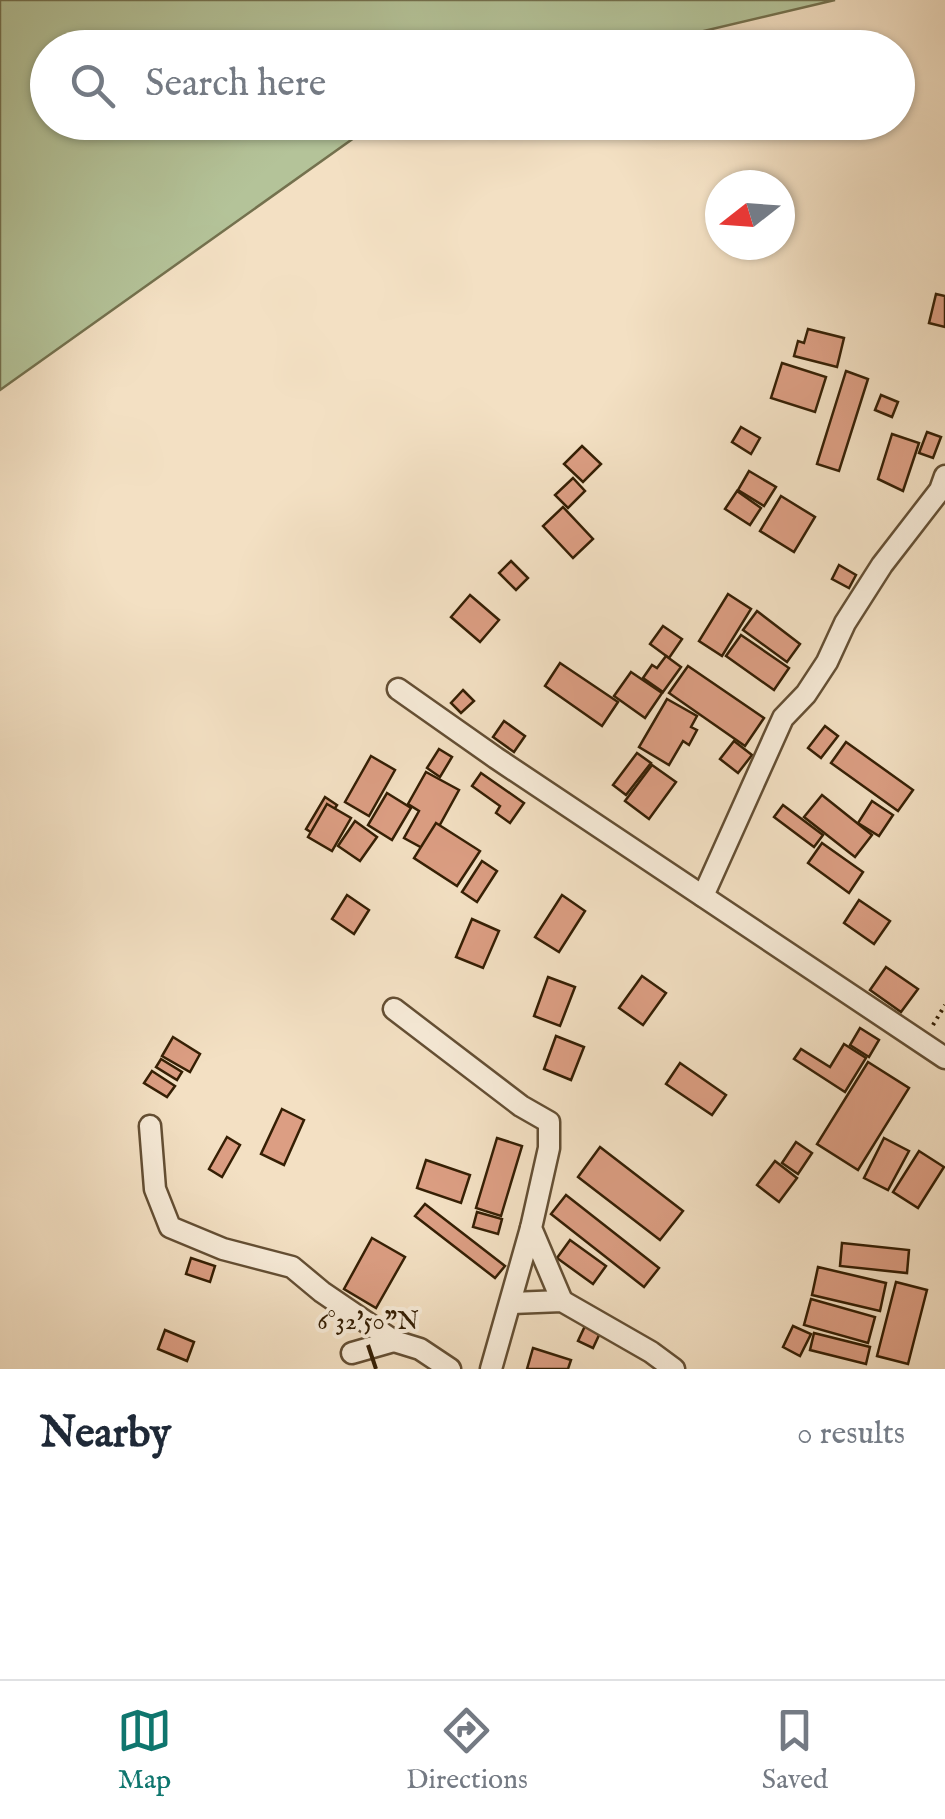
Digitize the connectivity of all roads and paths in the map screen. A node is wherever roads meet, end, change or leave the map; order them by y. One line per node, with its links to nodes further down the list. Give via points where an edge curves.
1 (945, 476): 3 (street, via 882,564 806,694 783,718)
2 (398, 689): 3 (street)
3 (703, 896): 5 (street)
4 (394, 1009): 7 (street, via 549,1122 550,1148)
5 (945, 1058)
6 (150, 1126): 10 (street, via 156,1188 170,1226 292,1267)
7 (532, 1228): 8 (street); 9 (street)
8 (562, 1300): 9 (street); 14 (street)
9 (512, 1304): 13 (street)
10 (394, 1341): 11 (street); 12 (street)
11 (352, 1354)
12 (450, 1369)
13 (491, 1369)
14 (674, 1369)

